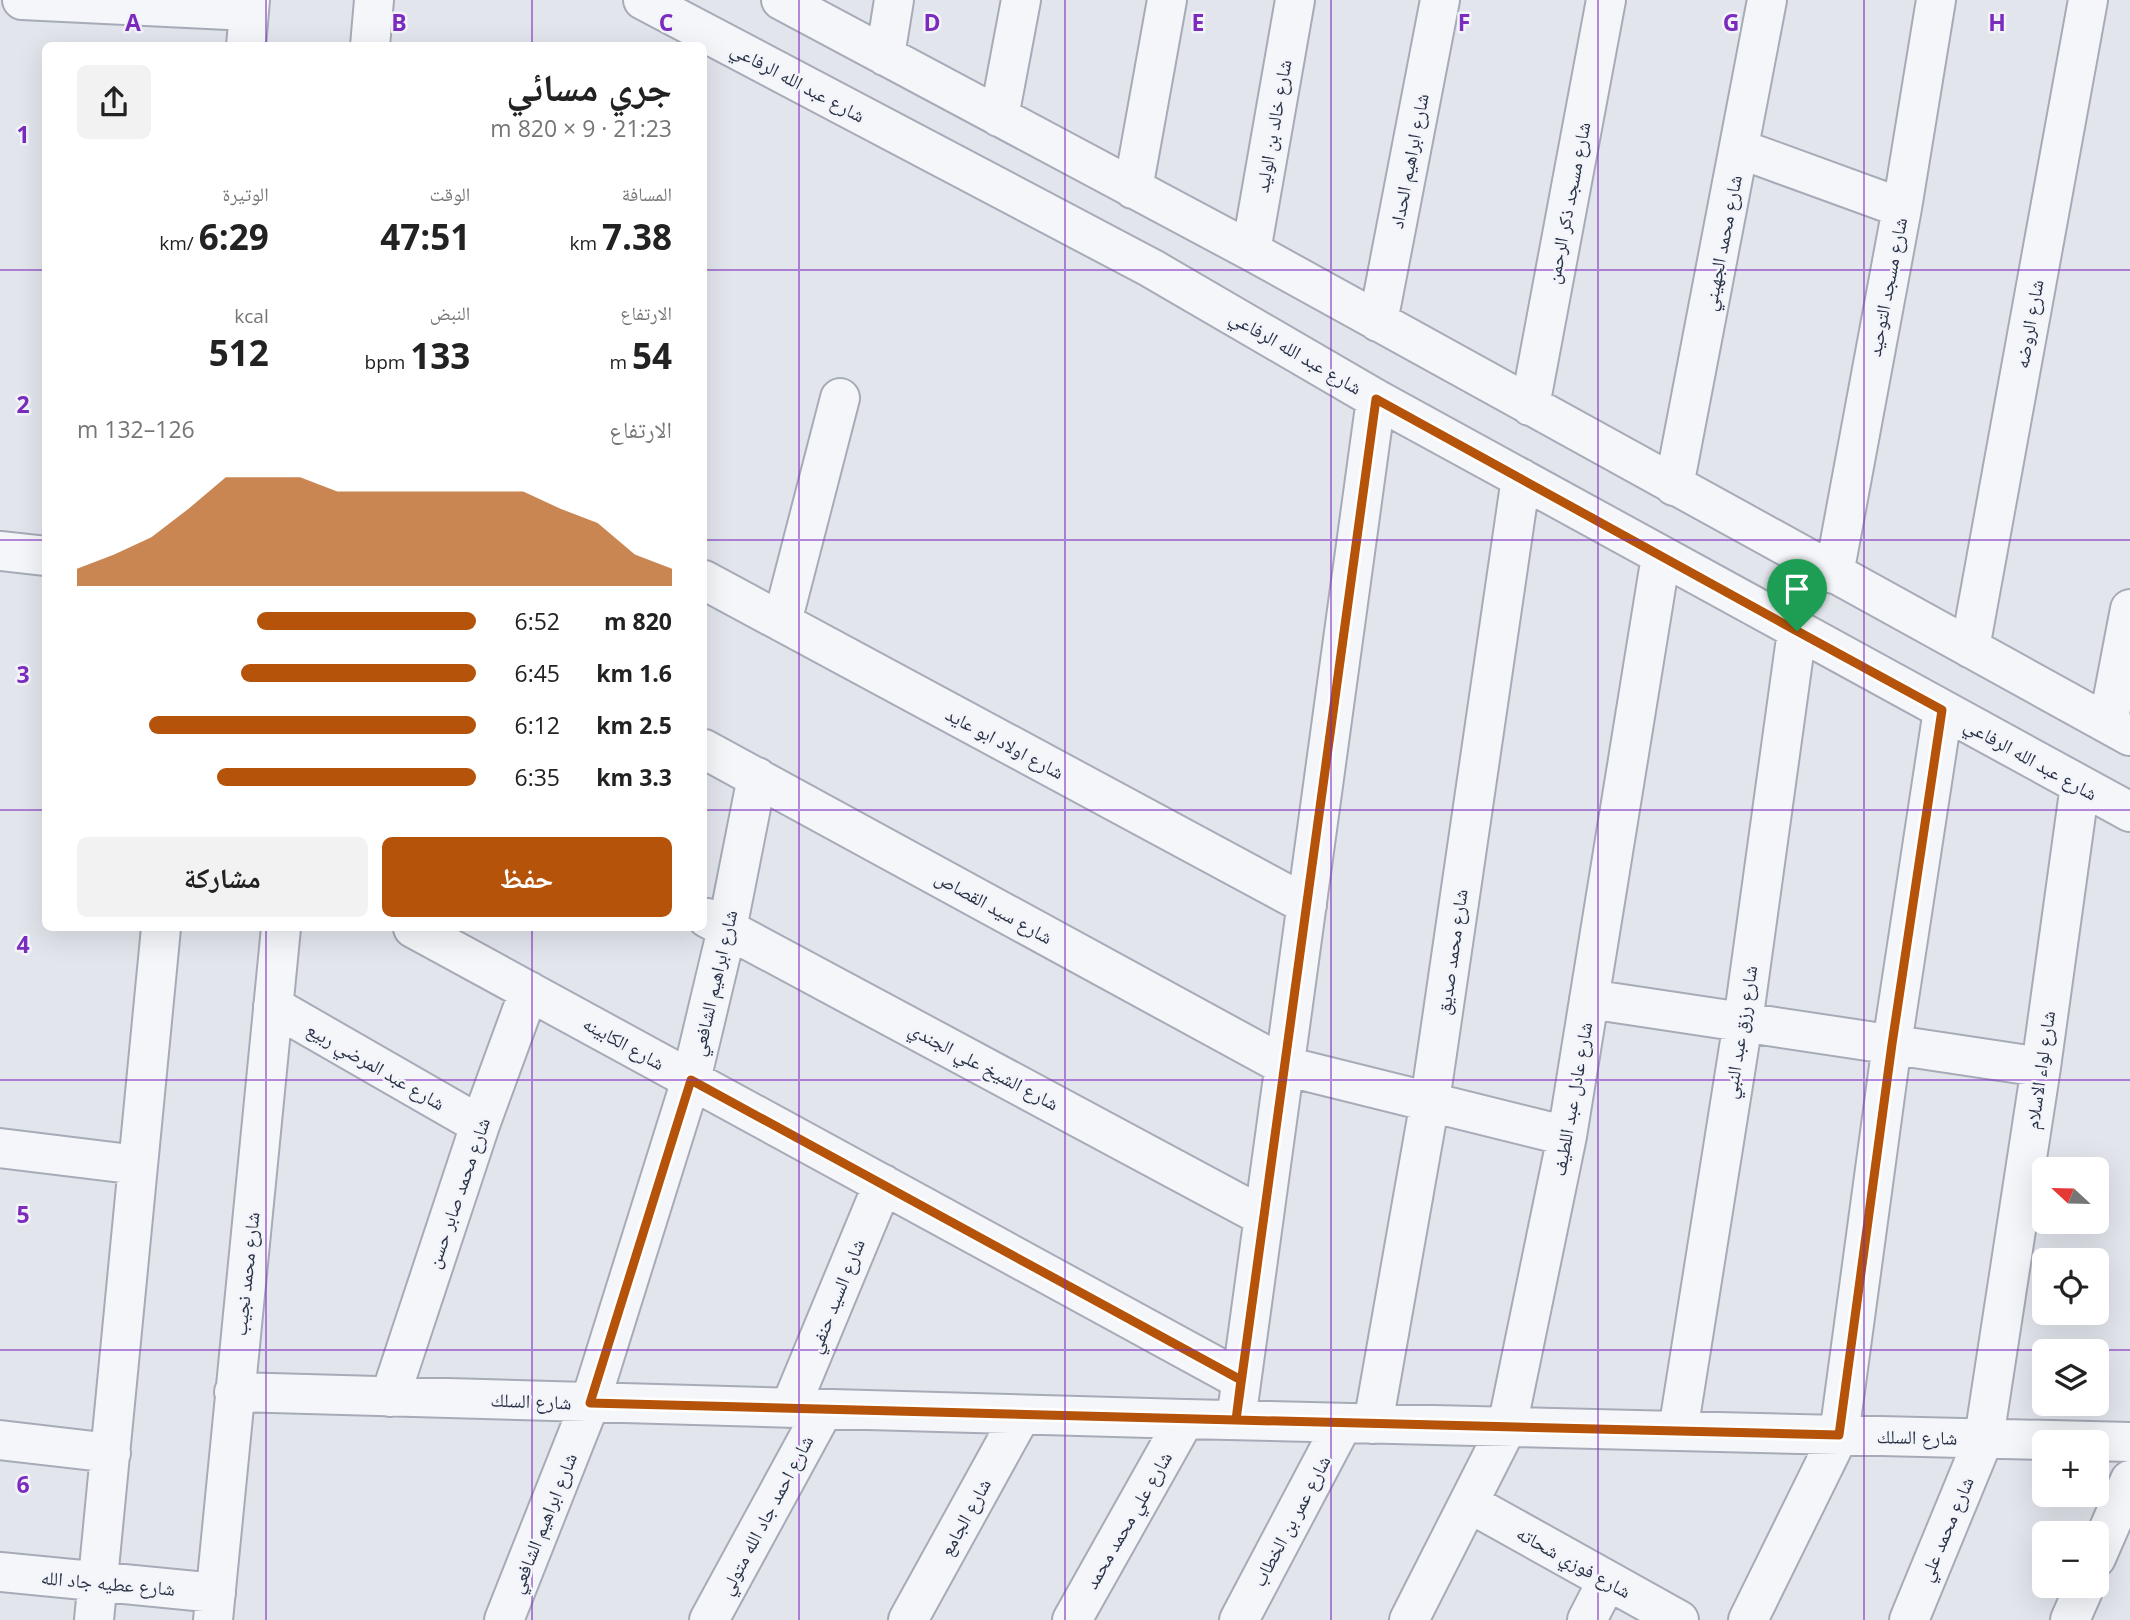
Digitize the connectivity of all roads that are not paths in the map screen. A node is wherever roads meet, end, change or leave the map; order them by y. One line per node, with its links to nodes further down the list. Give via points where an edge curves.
1 (22, 0): 14 (street)
2 (374, 0): 15 (street)
3 (643, 0): 24 (street, شارع عبد الله الرفاعي, via 1151,268)
4 (781, 0): 16 (street)
5 (894, 0): 16 (street)
6 (1021, 0): 17 (street)
7 (1167, 0): 19 (street)
8 (1295, 0): 21 (street, شارع خالد بن الوليد)
9 (1440, 0): 22 (street, شارع ابراهيم الحداد)
10 (1606, 0): 25 (street, شارع مسجد ذكر الرحمن)
11 (1767, 0): 18 (street, شارع محمد الجهيني)
12 (1936, 0): 20 (street, شارع مسجد التوحيد)
13 (2088, 0): 36 (street, شارع الروضه)
14 (248, 19)
15 (369, 42)
16 (885, 56): 17 (street)
17 (999, 117): 19 (street)
18 (1740, 149): 20 (street); 27 (street, شارع محمد الجهيني)
19 (1133, 188): 21 (street)
20 (1902, 208): 31 (street, شارع مسجد التوحيد)
21 (1251, 251): 22 (street)
22 (1378, 322): 25 (street)
23 (840, 398): 34 (street)
24 (1376, 399): 26 (street, شارع عبد الله الرفاعي); 43 (street)
25 (1530, 406): 27 (street)
26 (1521, 478): 30 (street, شارع عبد الله الرفاعي); 56 (street, شارع محمد صديق)
27 (1674, 486): 31 (street)
28 (0, 551): 29 (street)
29 (42, 556)
30 (1661, 556): 35 (street, شارع عبد الله الرفاعي); 49 (street, شارع عادل عبد اللطيف)
31 (1833, 574): 36 (street)
32 (707, 582): 34 (street, شارع اولاد ابو عايد)
33 (2130, 609): 38 (street)
34 (782, 622): 43 (street, شارع اولاد ابو عايد)
35 (1797, 631): 37 (street, شارع عبد الله الرفاعي); 51 (street, شارع رزق عبد النبي)
36 (1970, 648): 38 (street)
37 (1942, 710): 41 (street, شارع عبد الله الرفاعي); 52 (street)
38 (2119, 730)
39 (707, 751): 40 (street, شارع سيد القصاص)
40 (757, 778): 44 (street, شارع ابراهيم الشافعي); 53 (street, شارع سيد القصاص)
41 (2080, 785): 42 (street, شارع عبد الله الرفاعي); 54 (street, شارع لواء الاسلام)
42 (2130, 812)
43 (1307, 905): 53 (street)
44 (715, 922): 55 (street, شارع ابراهيم الشافعي); 62 (street, شارع الشيخ علي الجندي)
45 (161, 931): 60 (street)
46 (281, 931): 50 (street, شارع محمد نجيب)
47 (419, 931): 48 (street, شارع الكابينه)
48 (529, 991): 55 (street, شارع الكابينه); 57 (street, شارع محمد صابر حسن)
49 (1589, 999): 51 (street); 58 (street, شارع عادل عبد اللطيف)
50 (273, 1006): 57 (street, شارع عبد المرضي ربيع); 64 (street, شارع محمد نجيب)
51 (1743, 1022): 52 (street); 73 (street, شارع رزق عبد النبي)
52 (1892, 1044): 54 (street); 74 (street)
53 (1285, 1066): 56 (street, شارع سيد القصاص); 62 (street)
54 (2041, 1067): 75 (street, شارع لواء الاسلام)
55 (691, 1080): 61 (street, شارع الكابينه); 66 (street, شارع ابراهيم الشافعي)
56 (1430, 1101): 58 (street, شارع سيد القصاص); 71 (street, شارع محمد صديق)
57 (480, 1125): 65 (street, شارع محمد صابر حسن)
58 (1567, 1136): 72 (street, شارع عادل عبد اللطيف)
59 (0, 1147): 60 (street)
60 (138, 1165): 78 (street)
61 (883, 1184): 63 (street, شارع الكابينه); 67 (street, شارع السيد حنفي)
62 (1264, 1217): 63 (street)
63 (1241, 1380): 70 (street)
64 (234, 1392): 65 (street, شارع السلك); 86 (street, شارع محمد نجيب)
65 (390, 1397): 66 (street, شارع السلك)
66 (590, 1403): 67 (street, شارع السلك); 88 (street, شارع ابراهيم الشافعي)
67 (807, 1409): 68 (street, شارع السلك); 89 (street, شارع احمد جاد الله متولي)
68 (1021, 1415): 69 (street, شارع السلك); 90 (street, شارع الجامع)
69 (1185, 1419): 70 (street, شارع السلك); 91 (street, شارع علي محمد محمد)
70 (1236, 1420): 71 (street, شارع السلك)
71 (1358, 1423): 72 (street, شارع السلك); 92 (street, شارع عمر بن الخطاب)
72 (1507, 1427): 73 (street, شارع السلك); 80 (street, شارع عادل عبد اللطيف)
73 (1678, 1431): 74 (street, شارع السلك)
74 (1839, 1435): 75 (street, شارع السلك); 96 (street)
75 (1984, 1438): 77 (street, شارع السلك); 97 (street, شارع محمد علي)
76 (0, 1440): 78 (street)
77 (2130, 1442)
78 (111, 1453): 84 (street)
79 (2130, 1479): 81 (street)
80 (1469, 1503): 83 (street, شارع فوزي شحاته); 93 (street, شارع عادل عبد اللطيف)
81 (2109, 1528)
82 (0, 1573): 84 (street, شارع عطيه جاد الله)
83 (1607, 1581): 94 (street); 95 (street, شارع فوزي شحاته)
84 (97, 1582): 86 (street, شارع عطيه جاد الله); 87 (street)
85 (2080, 1598): 98 (street)
86 (214, 1606)
87 (94, 1620)
88 (504, 1620)
89 (709, 1620)
90 (908, 1620)
91 (1072, 1620)
92 (1240, 1620)
93 (1409, 1620)
94 (1587, 1620)
95 (1679, 1620)
96 (1748, 1620)
97 (1909, 1620)
98 (2070, 1620)

